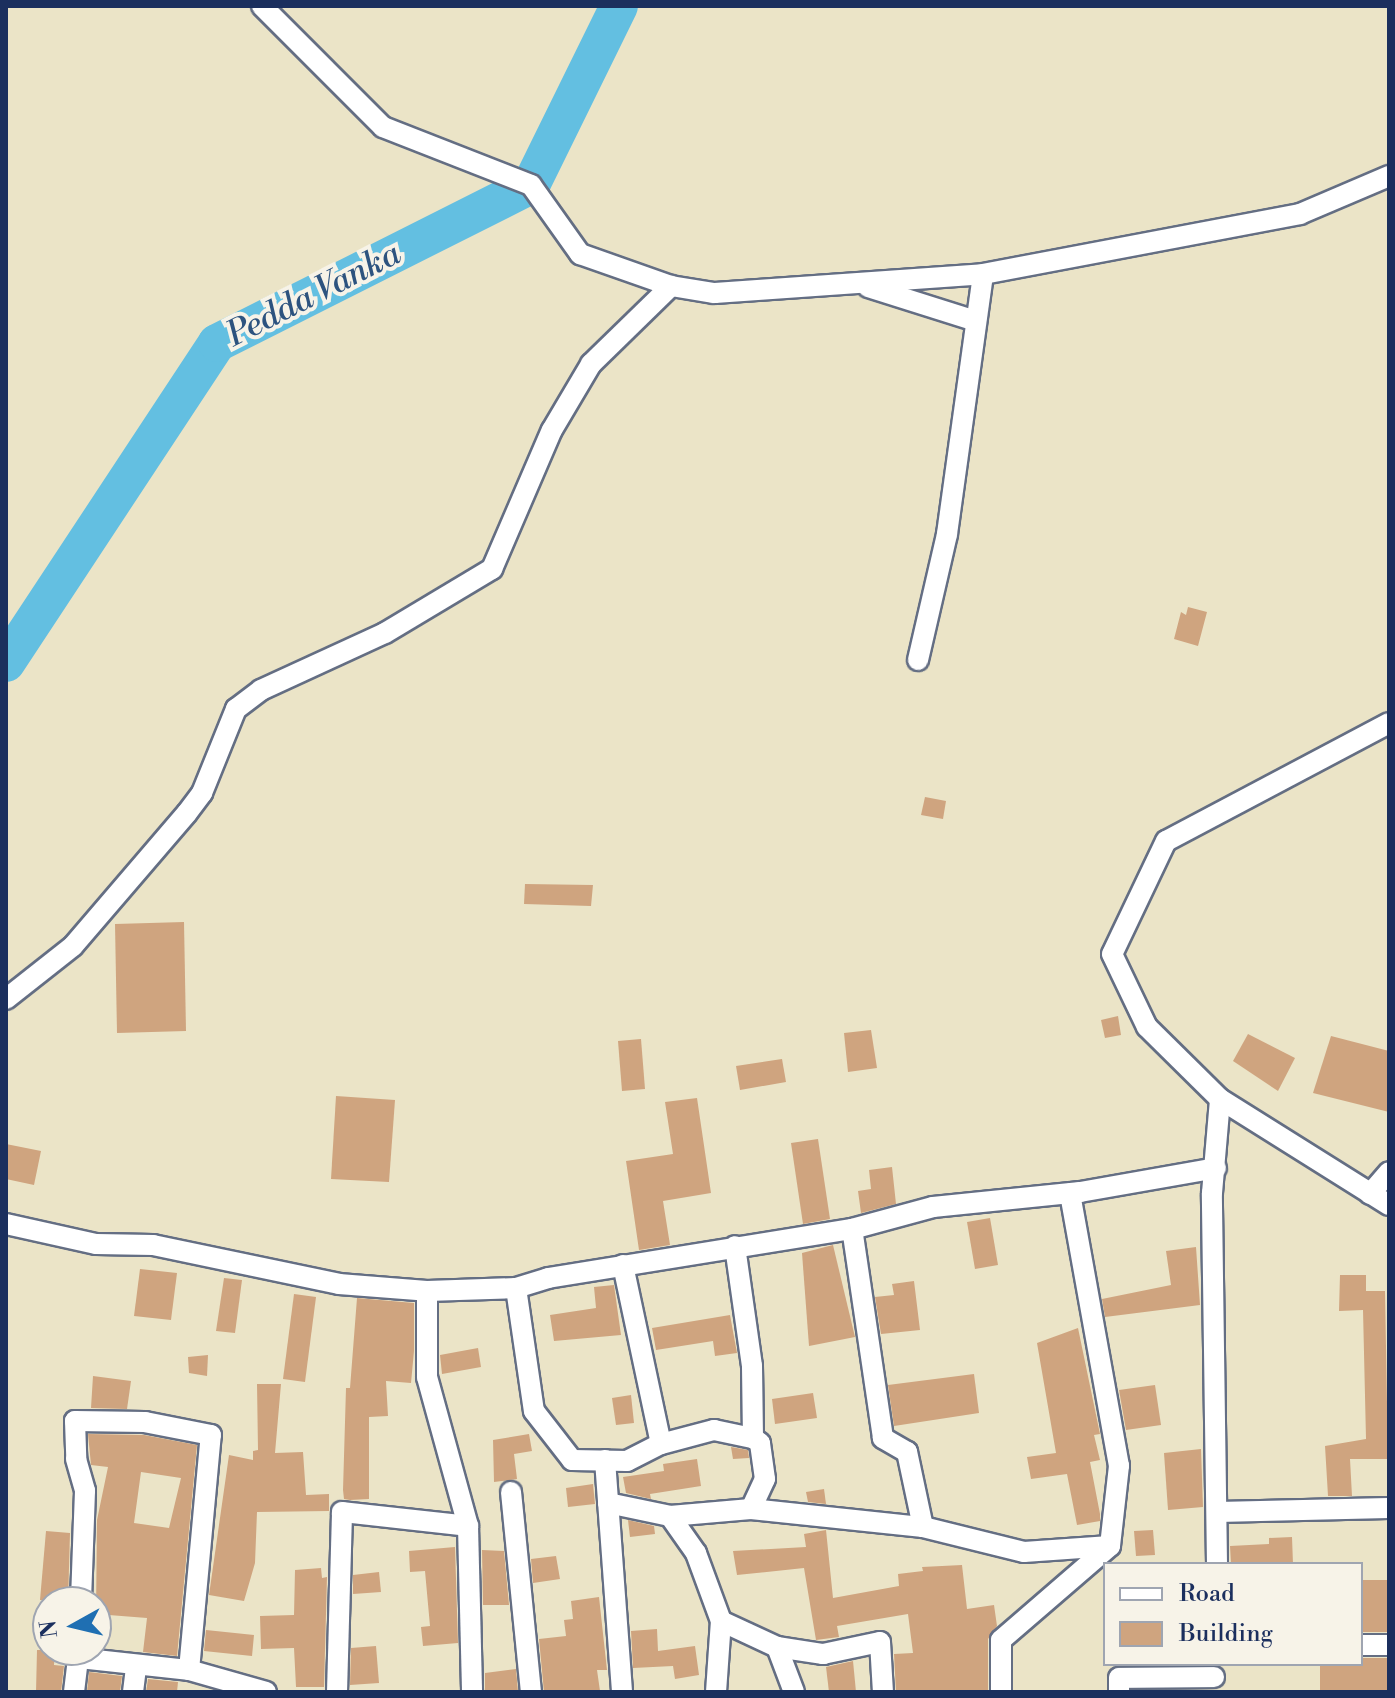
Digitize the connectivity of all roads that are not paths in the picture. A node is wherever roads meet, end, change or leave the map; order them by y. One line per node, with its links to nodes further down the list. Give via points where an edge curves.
1 (262, 6): 5 (street, via 383,127 531,185 580,254)
2 (1389, 176): 3 (street, via 1300,214)
3 (983, 274): 4 (street); 6 (street)
4 (857, 284): 5 (street, via 714,293); 6 (street)
5 (671, 286): 9 (street, via 591,364 552,430 492,569 385,633 261,690 236,709 202,793 187,813 73,946)
6 (976, 321): 7 (street, via 947,534)
7 (918, 660)
8 (1389, 723): 10 (street, via 1166,841 1112,954 1147,1027)
9 (6, 999)
10 (1220, 1099): 11 (street); 14 (street)
11 (1216, 1168): 13 (street); 29 (street, via 1212,1193)
12 (1389, 1172): 14 (street)
13 (1070, 1193): 17 (street, via 933,1207); 33 (street, via 1119,1466)
14 (1370, 1194): 15 (street)
15 (1389, 1205)
16 (6, 1224): 21 (street, via 96,1244 153,1245 339,1284)
17 (852, 1229): 18 (street); 32 (street, via 883,1438 907,1452)
18 (735, 1246): 19 (street); 22 (street, via 752,1366)
19 (623, 1265): 20 (street); 23 (street)
20 (516, 1288): 21 (street); 24 (street, via 534,1411 572,1460)
21 (427, 1291): 31 (street, via 427,1377)
22 (753, 1438): 23 (street, via 714,1430); 28 (street, via 760,1443 765,1479)
23 (661, 1444): 24 (street, via 627,1461)
24 (605, 1460): 26 (street)
25 (511, 1492): 51 (street)
26 (608, 1503): 30 (street); 52 (street)
27 (1389, 1508): 29 (street)
28 (751, 1509): 30 (street); 32 (street)
29 (1217, 1512): 34 (street)
30 (670, 1516): 36 (street, via 696,1553)
31 (468, 1526): 49 (street, via 342,1512); 50 (street)
32 (923, 1527): 33 (street, via 1024,1552)
33 (1111, 1555): 56 (street, via 1001,1640)
34 (1217, 1562)
35 (82, 1586): 43 (street, via 85,1491 76,1459 75,1421 145,1422 211,1435)
36 (721, 1621): 39 (street); 53 (street)
37 (1363, 1645): 38 (street)
38 (1389, 1645)
39 (777, 1647): 54 (street); 55 (street, via 823,1654 880,1642)
40 (112, 1661): 42 (street)
41 (77, 1666): 46 (street)
42 (136, 1666): 43 (street); 47 (street)
43 (189, 1670): 48 (street)
44 (1118, 1678): 45 (street)
45 (1214, 1678)
46 (74, 1692)
47 (133, 1692)
48 (266, 1692)
49 (337, 1692)
50 (472, 1692)
51 (531, 1692)
52 (622, 1692)
53 (716, 1692)
54 (794, 1692)
55 (883, 1692)
56 (1001, 1692)

